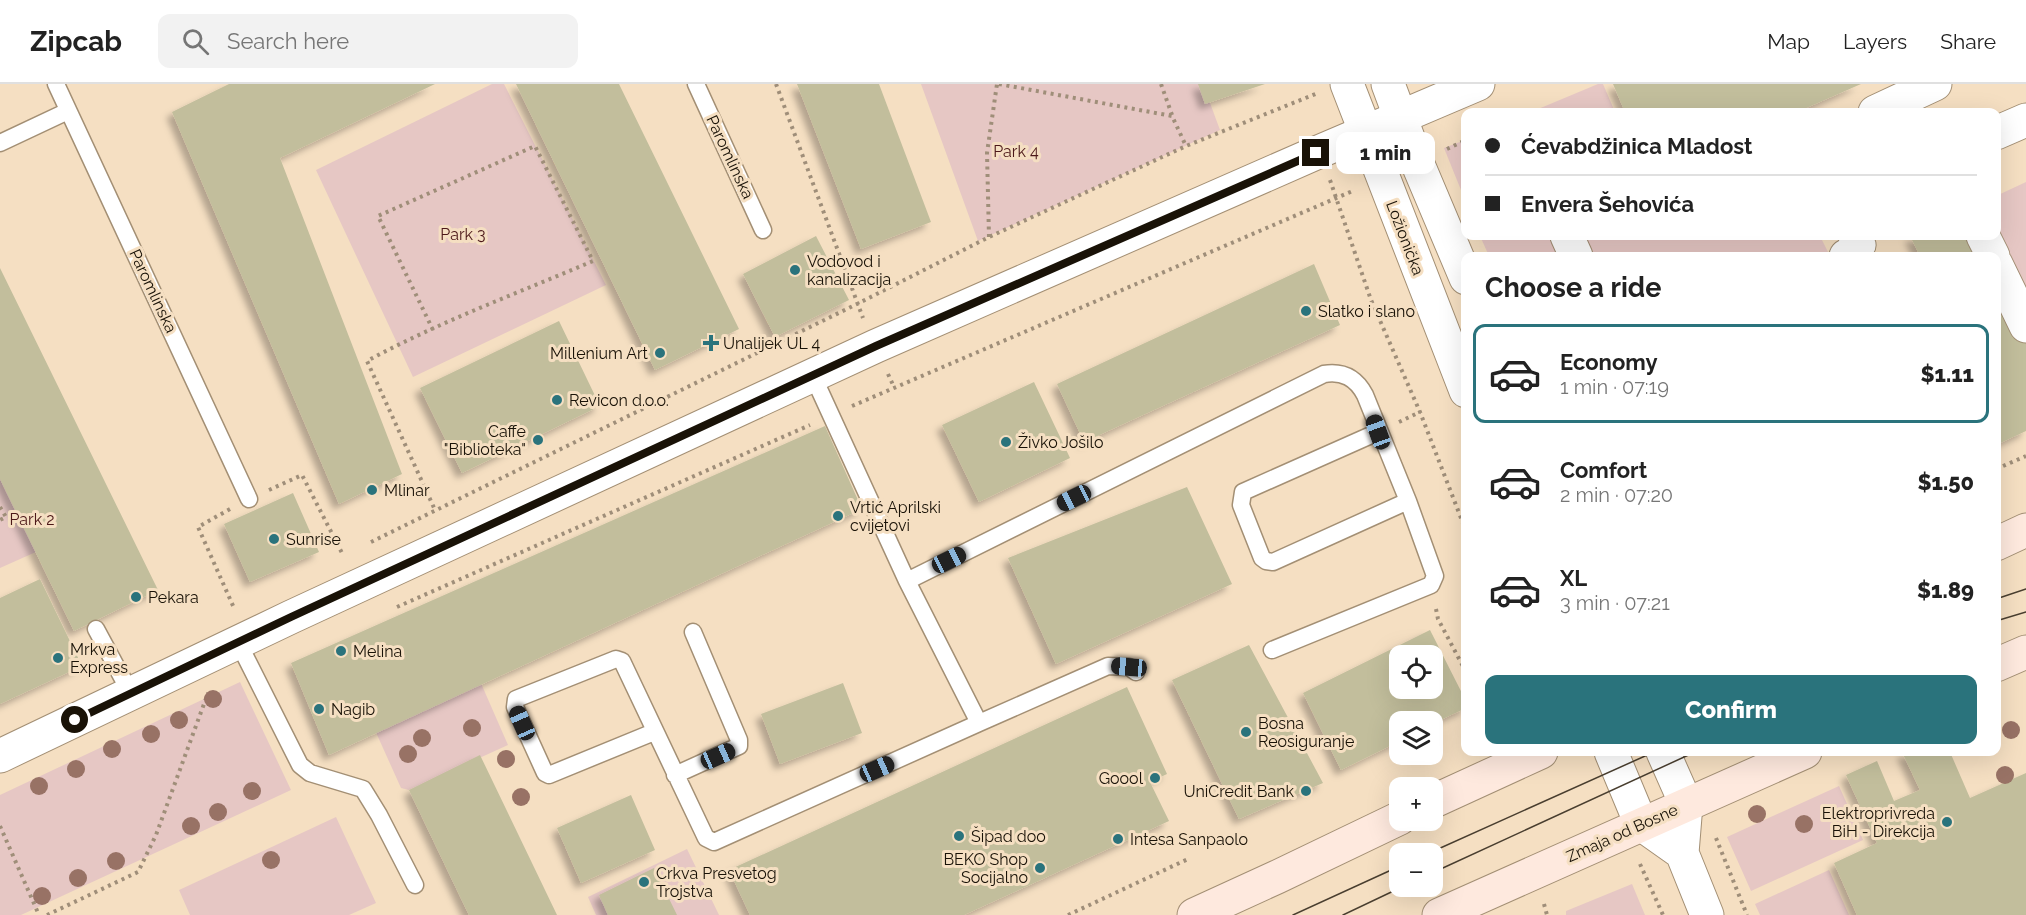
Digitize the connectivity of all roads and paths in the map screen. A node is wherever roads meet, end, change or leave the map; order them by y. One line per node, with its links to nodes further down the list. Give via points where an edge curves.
1 (56, 84): 11 (lane, Paromlinska)
2 (696, 84): 24 (lane, Paromlinska)
3 (776, 84): 28 (path)
4 (998, 84): 12 (path); 25 (path, via 987,153)
5 (1161, 84): 12 (path)
6 (1388, 84): 13 (street)
7 (1478, 84): 13 (street)
8 (1336, 87): 16 (street, Ložionička); 19 (path)
9 (1926, 96): 10 (street)
10 (1888, 108)
11 (68, 111): 18 (lane); 39 (lane, Paromlinska)
12 (1172, 116): 19 (path)
13 (1401, 117): 16 (street); 21 (street)
14 (2026, 120): 15 (street)
15 (2001, 131)
16 (1365, 132): 20 (street); 22 (street, Ložionička)
17 (1461, 142): 21 (path)
18 (0, 143)
19 (1186, 146): 25 (path)
20 (1321, 151): 23 (path); 31 (street)
21 (1418, 162): 26 (street)
22 (1382, 178): 23 (path); 33 (street, Ložionička)
23 (1336, 198): 34 (path); 43 (path, via 1371,300)
24 (763, 230)
25 (989, 237): 28 (path)
26 (1461, 266)
27 (2001, 274): 29 (street)
28 (857, 304): 31 (path); 42 (path)
29 (2026, 326)
30 (433, 330): 30 (path, via 593,261 536,146 378,216); 42 (path, via 367,361)
31 (876, 346): 32 (street); 34 (path)
32 (813, 376): 35 (lane); 59 (street)
33 (1461, 378)
34 (894, 387): 35 (path)
35 (831, 415): 51 (lane); 55 (path)
36 (1378, 432): 40 (lane); 40 (lane, via 1243,492 1241,505 1262,558 1274,562); 51 (lane, via 1359,384 1335,372 1324,374)
37 (2026, 456): 38 (path)
38 (2003, 466)
39 (249, 499): 49 (path, via 302,475); 54 (path, via 198,527)
40 (1408, 501): 52 (lane, via 1435,576)
41 (0, 507): 44 (path, via 6,517)
42 (435, 510): 47 (path)
43 (1461, 518)
44 (0, 520)
45 (2026, 530): 46 (main road)
46 (2001, 542)
47 (364, 545)
48 (354, 550): 49 (path)
49 (343, 555): 50 (path)
50 (333, 560)
51 (907, 581): 67 (lane)
52 (1431, 585): 60 (lane); 62 (path, via 1438,619)
53 (244, 604): 54 (path)
54 (234, 608): 56 (path)
55 (395, 608)
56 (228, 612)
57 (96, 629): 65 (lane)
58 (693, 632): 74 (lane, via 739,746)
59 (238, 642): 65 (street); 84 (lane, via 300,765 310,773 363,789)
60 (1272, 650)
61 (2026, 652): 63 (main road)
62 (1461, 663)
63 (2001, 663)
64 (1136, 672): 67 (lane, via 1129,667 1108,666)
65 (131, 694): 69 (street)
66 (199, 694): 86 (path, via 209,689 156,835 138,872)
67 (979, 723): 74 (lane, via 714,842 706,838)
68 (654, 732): 68 (lane, via 622,661 616,659 516,699 515,707 549,775); 74 (lane)
69 (0, 756)
70 (1532, 756): 75 (main road)
71 (1613, 756): 78 (street)
72 (1666, 756): 76 (street)
73 (1796, 756): 76 (main road, Zmaja od Bosne)
74 (675, 775)
75 (1443, 797)
76 (1686, 804): 78 (main road, Zmaja od Bosne); 81 (street)
77 (1389, 823): 88 (main road)
78 (1641, 824): 81 (street); 89 (main road, Zmaja od Bosne)
79 (0, 826): 85 (path)
80 (1715, 834): 92 (path)
81 (1682, 853): 91 (street)
82 (1637, 856): 90 (path)
83 (1188, 859): 87 (path)
84 (415, 885)
85 (39, 915)
86 (47, 915)
87 (1068, 915)
88 (1194, 915)
89 (1439, 915)
90 (1663, 915)
91 (1707, 915)
92 (1747, 915)

